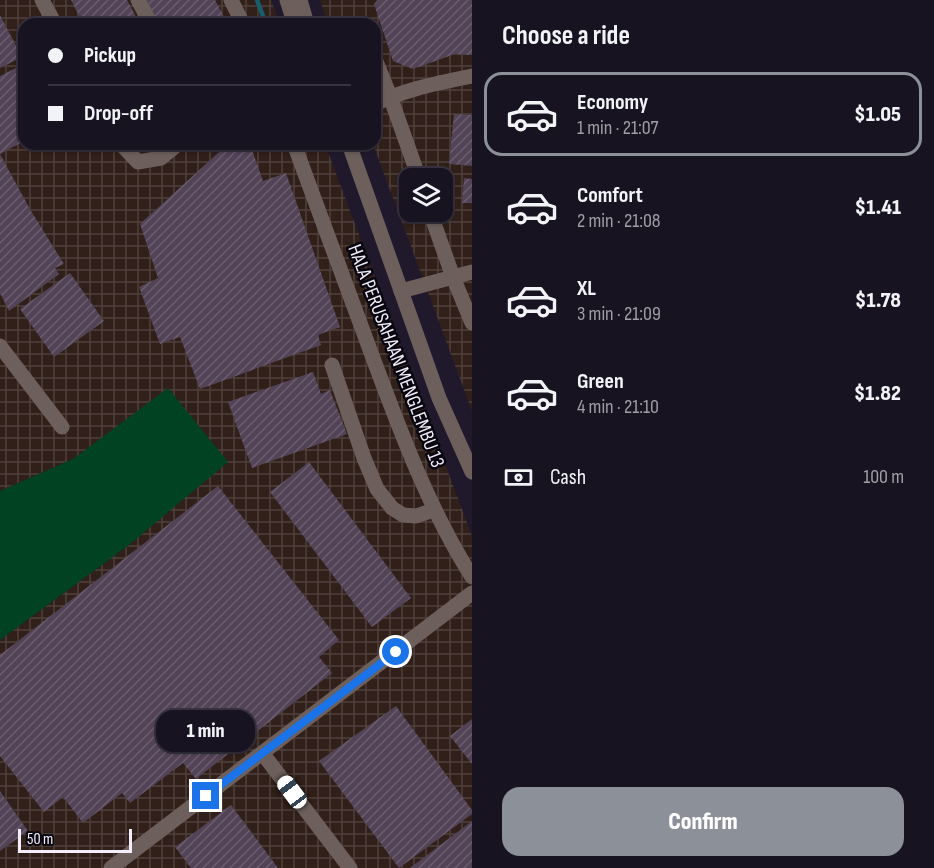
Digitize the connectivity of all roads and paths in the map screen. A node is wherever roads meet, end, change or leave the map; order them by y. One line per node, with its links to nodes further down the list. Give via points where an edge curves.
1 (42, 0): 6 (street)
2 (138, 0): 7 (street)
3 (231, 0): 8 (street)
4 (286, 0): 9 (street)
5 (300, 0): 10 (street)
6 (52, 18)
7 (148, 18)
8 (240, 18)
9 (293, 18)
10 (305, 18)
11 (381, 74): 13 (street)
12 (472, 76): 13 (street)
13 (390, 96): 14 (street); 19 (street)
14 (381, 101)
15 (127, 150): 16 (street, via 138,162 161,158)
16 (170, 150)
17 (296, 150): 29 (street, HALA PERUSAHAAN MENGLEMBU 13, via 400,430)
18 (351, 150): 23 (street, HALA PERUSAHAAN MENGLEMBU 13)
19 (415, 168)
20 (434, 222): 22 (street)
21 (472, 272): 22 (street)
22 (453, 277): 23 (street); 24 (street)
23 (400, 291): 28 (street, HALA PERUSAHAAN MENGLEMBU 13, via 439,398)
24 (472, 323)
25 (0, 346): 27 (street)
26 (332, 365): 29 (street, via 376,489 403,515 416,516)
27 (62, 427)
28 (472, 472)
29 (434, 510): 30 (street, HALA PERUSAHAAN MENGLEMBU 13)
30 (472, 577)
31 (472, 593): 32 (street)
32 (263, 754): 33 (street); 34 (street)
33 (111, 868)
34 (350, 868)

